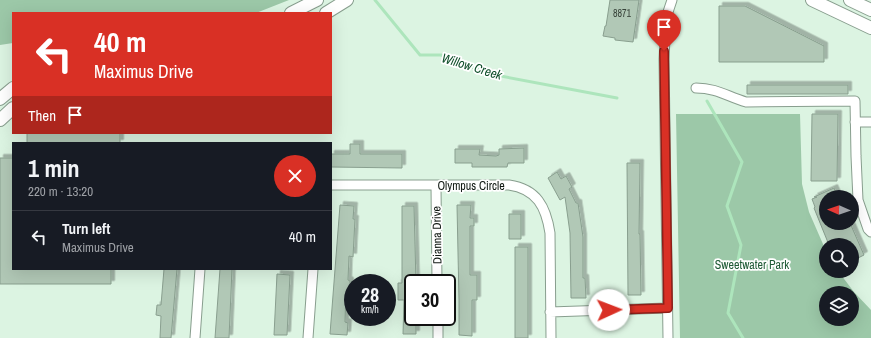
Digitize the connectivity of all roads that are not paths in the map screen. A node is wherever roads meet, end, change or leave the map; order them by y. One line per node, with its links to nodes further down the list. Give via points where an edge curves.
1 (317, 0): 7 (main road)
2 (347, 0): 8 (main road)
3 (672, 0): 23 (street, via 666,18 664,59)
4 (812, 0): 9 (main road)
5 (850, 0): 6 (main road)
6 (871, 10)
7 (293, 12)
8 (328, 12)
9 (871, 28)
10 (696, 88): 15 (street, via 712,89 746,102 855,101)
11 (12, 89): 12 (main road)
12 (0, 99)
13 (12, 109): 14 (main road)
14 (0, 120)
15 (855, 122): 16 (street); 19 (street, via 858,200)
16 (871, 122)
17 (332, 185): 18 (street, Olympus Circle)
18 (436, 186): 22 (street, Dianna Drive); 24 (street, Olympus Circle, via 509,185 532,194 542,204 548,216 550,233)
19 (871, 232)
20 (200, 270): 26 (street)
21 (313, 270): 27 (street)
22 (437, 274)
23 (668, 308): 24 (street); 30 (street)
24 (550, 312): 29 (street, Olympus Circle)
25 (438, 326): 28 (street)
26 (195, 338)
27 (308, 338)
28 (438, 338)
29 (551, 338)
30 (668, 338)

